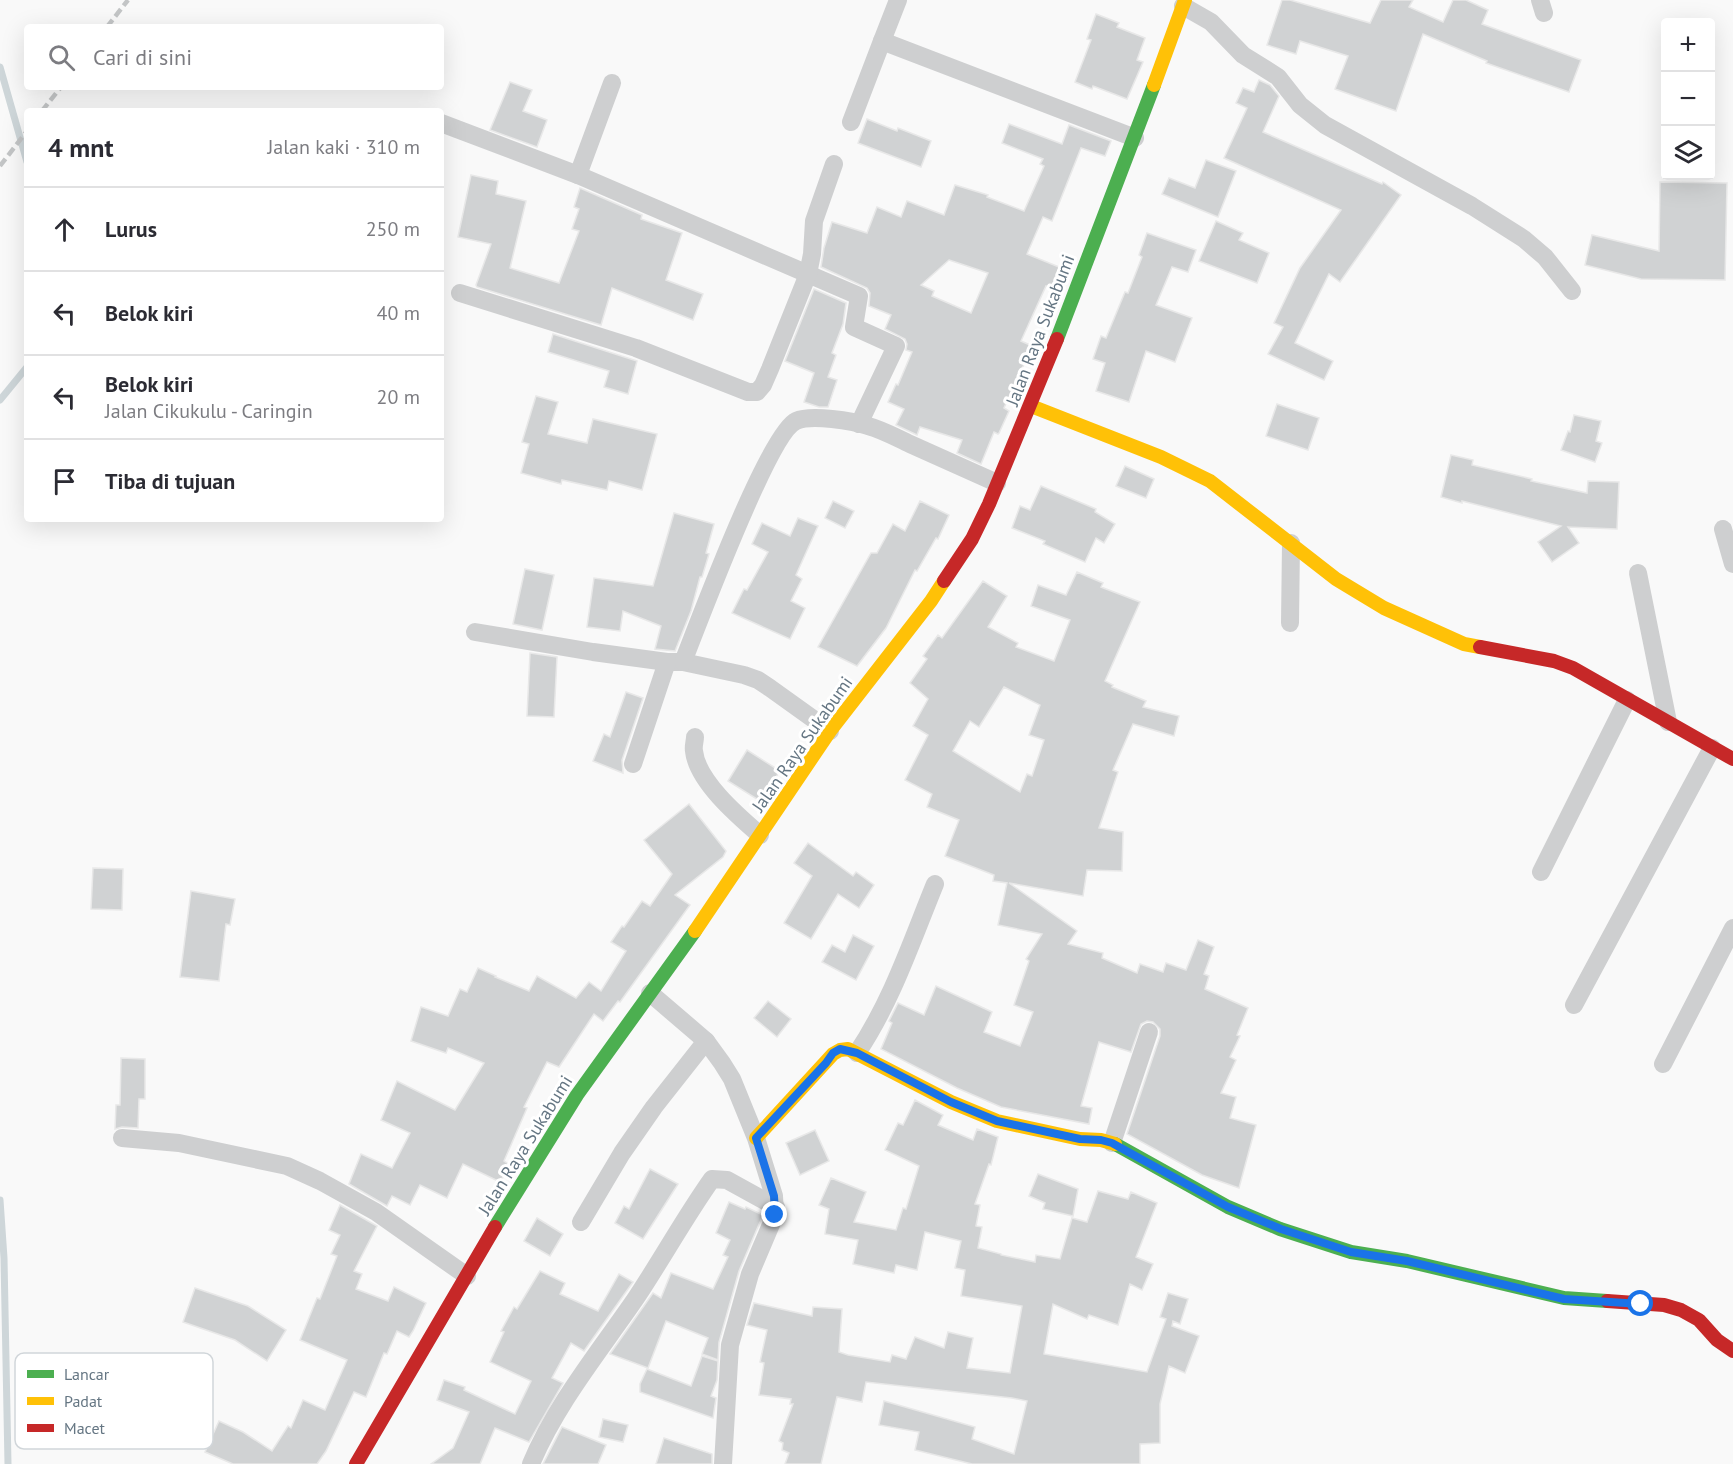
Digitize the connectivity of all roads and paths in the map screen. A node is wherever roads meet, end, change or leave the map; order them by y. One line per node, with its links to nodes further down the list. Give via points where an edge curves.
1 (898, 0): 3 (street)
2 (1184, 3): 7 (main road, Jalan Raya Sukabumi); 11 (street, via 1211,22 1243,55 1278,77 1300,105 1326,125 1524,239 1545,257)
3 (882, 41): 5 (street); 7 (street)
4 (612, 83): 9 (street)
5 (851, 122)
6 (444, 124): 9 (street)
7 (1135, 138): 13 (main road, Jalan Raya Sukabumi)
8 (834, 164): 10 (street, via 814,221)
9 (578, 175): 10 (street)
10 (808, 274): 12 (street, via 763,385 756,392 636,348); 14 (street, via 859,296 854,327 896,346)
11 (1572, 291)
12 (460, 293)
13 (1031, 406): 15 (main road, Jalan Raya Sukabumi); 17 (main road, via 1161,457 1210,481)
14 (859, 424): 15 (street); 22 (street, via 822,417 796,421 784,434)
15 (997, 483): 25 (main road, Jalan Raya Sukabumi, via 972,539 952,571)
16 (1723, 530): 18 (street)
17 (1291, 543): 20 (street); 23 (main road, via 1336,579 1384,608 1464,644 1563,664)
18 (1733, 564)
19 (1638, 573): 24 (street)
20 (1290, 623)
21 (475, 632): 22 (street)
22 (675, 662): 25 (street, via 758,680); 29 (street)
23 (1627, 700): 24 (main road); 31 (street)
24 (1668, 722): 27 (main road)
25 (830, 732): 30 (main road, Jalan Raya Sukabumi)
26 (695, 737): 30 (street, via 698,766 736,814)
27 (1712, 748): 28 (main road); 35 (street)
28 (1733, 759)
29 (633, 764)
30 (760, 835): 34 (main road, Jalan Raya Sukabumi)
31 (1541, 872)
32 (935, 884): 38 (street, via 890,992)
33 (1733, 928): 39 (street)
34 (650, 993): 37 (street); 45 (main road, Jalan Raya Sukabumi, via 577,1095)
35 (1574, 1005)
36 (1149, 1032): 42 (street)
37 (706, 1041): 41 (street, via 732,1079); 44 (street, via 622,1153)
38 (857, 1053): 41 (main road, via 840,1049 833,1053); 42 (main road, via 951,1102 997,1121)
39 (1663, 1064)
40 (122, 1138): 45 (street, via 179,1143 287,1166 376,1212)
41 (756, 1138): 43 (street)
42 (1112, 1143): 46 (main road, via 1228,1207 1281,1229 1351,1252 1407,1261 1564,1299 1664,1305 1699,1320)
43 (776, 1207): 48 (street, via 728,1180 712,1179 571,1392); 49 (street, via 750,1274 730,1344)
44 (581, 1222)
45 (467, 1276): 47 (main road, Jalan Raya Sukabumi)
46 (1733, 1351)
47 (356, 1464)
48 (531, 1464)
49 (723, 1464)

